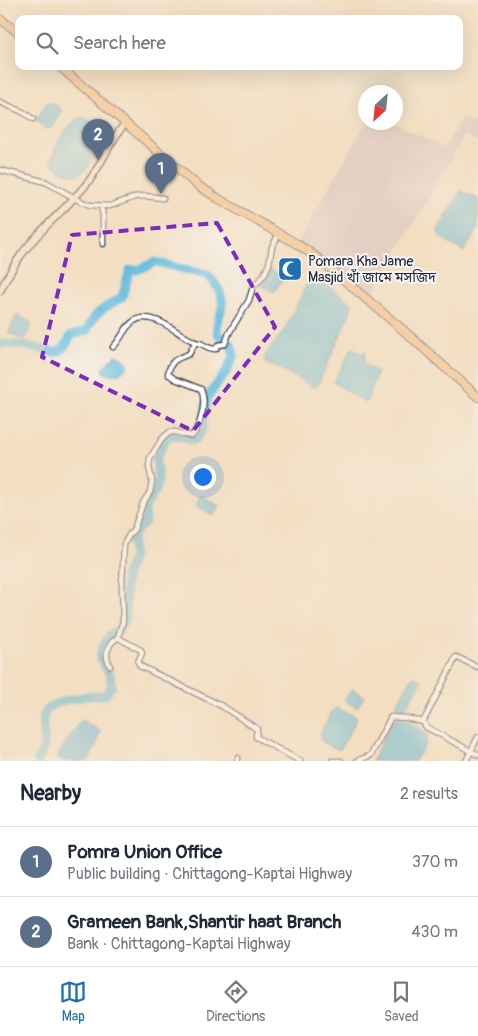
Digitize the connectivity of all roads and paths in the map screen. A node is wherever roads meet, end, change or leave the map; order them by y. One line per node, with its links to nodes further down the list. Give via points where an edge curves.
1 (0, 19): 2 (main road)
2 (15, 31)
3 (64, 70): 6 (main road)
4 (0, 102): 5 (street)
5 (33, 119)
6 (126, 123): 8 (street, via 96,171); 11 (main road, via 197,185)
7 (0, 170): 8 (street, via 46,182)
8 (74, 198): 10 (street); 13 (street, via 27,248)
9 (163, 198): 10 (street, via 135,197)
10 (101, 206): 12 (street)
11 (279, 234): 14 (street, via 264,275 253,287 225,344 210,349); 16 (main road, via 325,264)
12 (104, 244)
13 (0, 291)
14 (195, 342): 15 (street, via 149,318 131,324); 17 (street, via 189,354 173,362 168,374 201,389 201,418 197,435 170,432 150,458 150,492 124,544 125,592)
15 (113, 347)
16 (478, 397)
17 (118, 636): 18 (street, via 107,652); 24 (street, via 141,650 140,666 222,706 257,729 256,737)
18 (107, 665)
19 (478, 667): 20 (street, via 456,657)
20 (423, 722): 22 (street, via 426,727); 27 (street, via 391,717 371,755)
21 (478, 737): 22 (street)
22 (471, 750): 23 (street); 28 (street)
23 (478, 755)
24 (300, 761)
25 (332, 761): 26 (street)
26 (341, 761)
27 (358, 761)
28 (466, 761)

